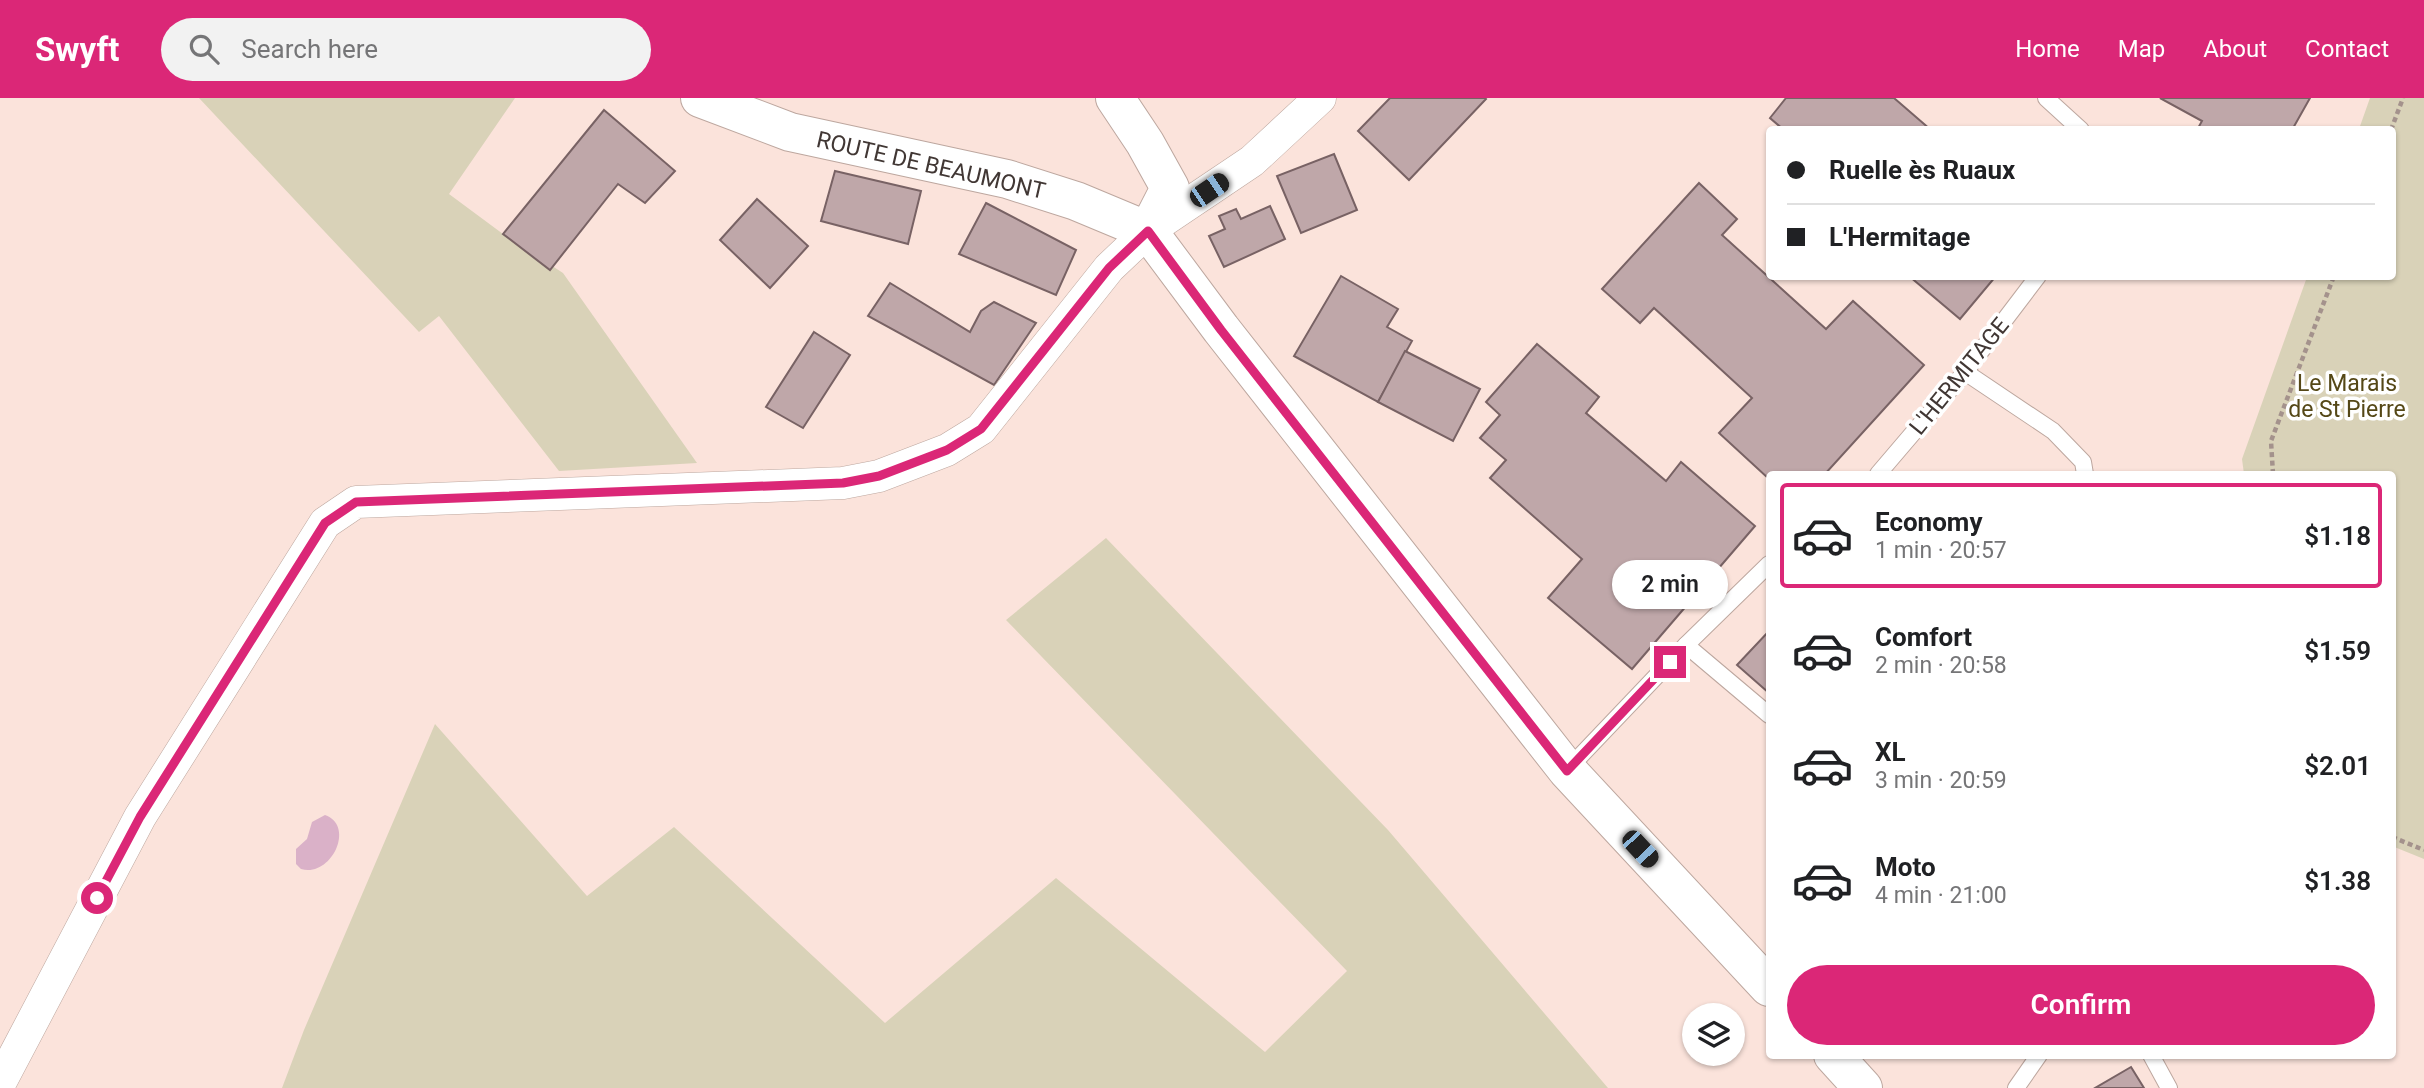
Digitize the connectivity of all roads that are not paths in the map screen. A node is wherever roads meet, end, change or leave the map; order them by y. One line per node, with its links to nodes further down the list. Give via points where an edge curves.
1 (700, 98): 6 (main road, ROUTE DE BEAUMONT, via 790,132 1007,179)
2 (1115, 98): 6 (main road, via 1170,188)
3 (1320, 98): 6 (street, via 1252,161)
4 (2046, 98): 5 (lane)
5 (2077, 126)
6 (1148, 231): 14 (main road); 19 (street, via 1109,268 981,429 947,450 879,476 843,483 356,502 325,523 140,817)
7 (2035, 280): 8 (lane, L'HERMITAGE)
8 (1965, 372): 9 (lane, L'HERMITAGE); 10 (lane, via 2053,430 2083,462)
9 (1881, 471)
10 (2084, 471)
11 (1766, 567): 12 (lane)
12 (1686, 645): 13 (lane); 14 (lane)
13 (1766, 712)
14 (1567, 771): 15 (main road)
15 (1766, 984)
16 (1837, 1059): 20 (main road)
17 (2036, 1059): 21 (lane)
18 (2153, 1059): 22 (lane)
19 (0, 1080)
20 (1863, 1088)
21 (2016, 1088)
22 (2169, 1088)

